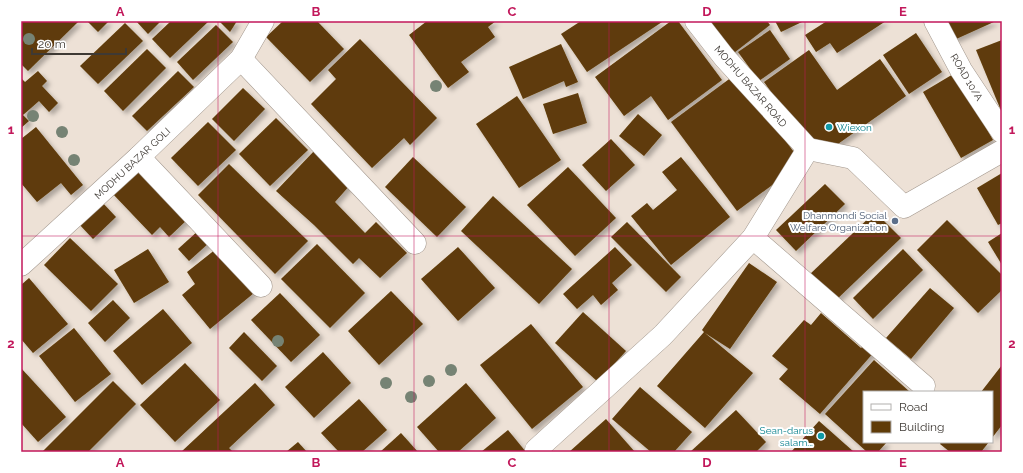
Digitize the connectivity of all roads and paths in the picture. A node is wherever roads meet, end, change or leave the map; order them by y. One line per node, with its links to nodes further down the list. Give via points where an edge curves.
1 (263, 21): 4 (street, MODHU BAZAR GOLI)
2 (696, 21): 6 (street, MODHU BAZAR ROAD, via 724,57)
3 (935, 21): 5 (street, ROAD 10/A, via 961,70)
4 (241, 59): 8 (street, MODHU BAZAR GOLI); 10 (street)
5 (1002, 132)
6 (808, 149): 7 (street, via 853,158 904,207); 9 (street)
7 (1002, 151)
8 (139, 157): 11 (street, MODHU BAZAR GOLI); 12 (street)
9 (753, 238): 13 (street); 14 (street, via 663,335 536,450)
10 (415, 244)
11 (21, 265)
12 (261, 286)
13 (924, 386)
14 (537, 452)

